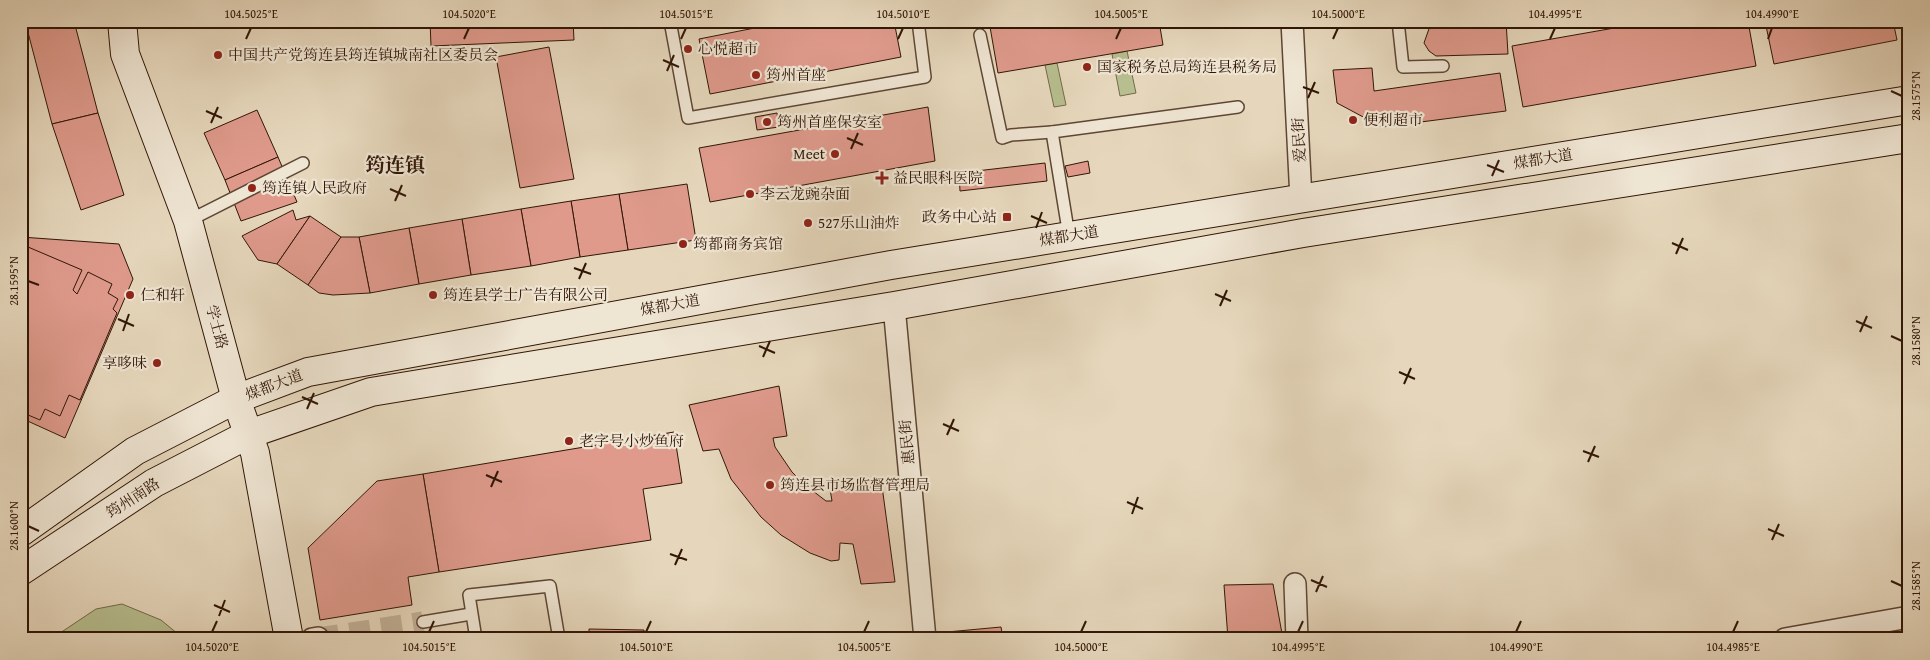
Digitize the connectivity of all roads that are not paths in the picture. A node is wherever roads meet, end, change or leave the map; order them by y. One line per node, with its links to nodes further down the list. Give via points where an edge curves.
1 (122, 21): 14 (main road, 学士路, via 125,54)
2 (670, 21): 3 (lane, via 688,118 925,77)
3 (918, 21)
4 (1292, 21): 13 (street, 爱民街)
5 (1398, 21): 7 (lane, via 1403,67)
6 (980, 35): 10 (lane, via 1002,138)
7 (1443, 66)
8 (1909, 100): 13 (main road, 煤都大道)
9 (1238, 107): 10 (lane)
10 (1052, 132): 16 (lane)
11 (1909, 138): 15 (main road)
12 (303, 164): 14 (lane)
13 (1301, 198): 15 (main road); 16 (main road, 煤都大道)
14 (188, 221): 18 (main road, 学士路)
15 (1303, 233): 17 (main road)
16 (1068, 236): 18 (main road, 煤都大道, via 308,372)
17 (894, 306): 19 (main road, via 371,392); 31 (street, 惠民街)
18 (236, 399): 19 (main road, 学士路); 20 (main road, via 135,451)
19 (250, 434): 21 (main road, 筠州南路, via 154,483); 27 (main road, 学士路)
20 (21, 532)
21 (21, 571)
22 (1295, 584): 32 (street)
23 (471, 614): 25 (lane); 29 (lane); 30 (lane, via 470,595 550,586)
24 (1909, 617): 33 (street)
25 (422, 622)
26 (318, 638): 28 (street)
27 (289, 639)
28 (312, 639)
29 (476, 639)
30 (559, 639)
31 (925, 639)
32 (1297, 639)
33 (1785, 639)

